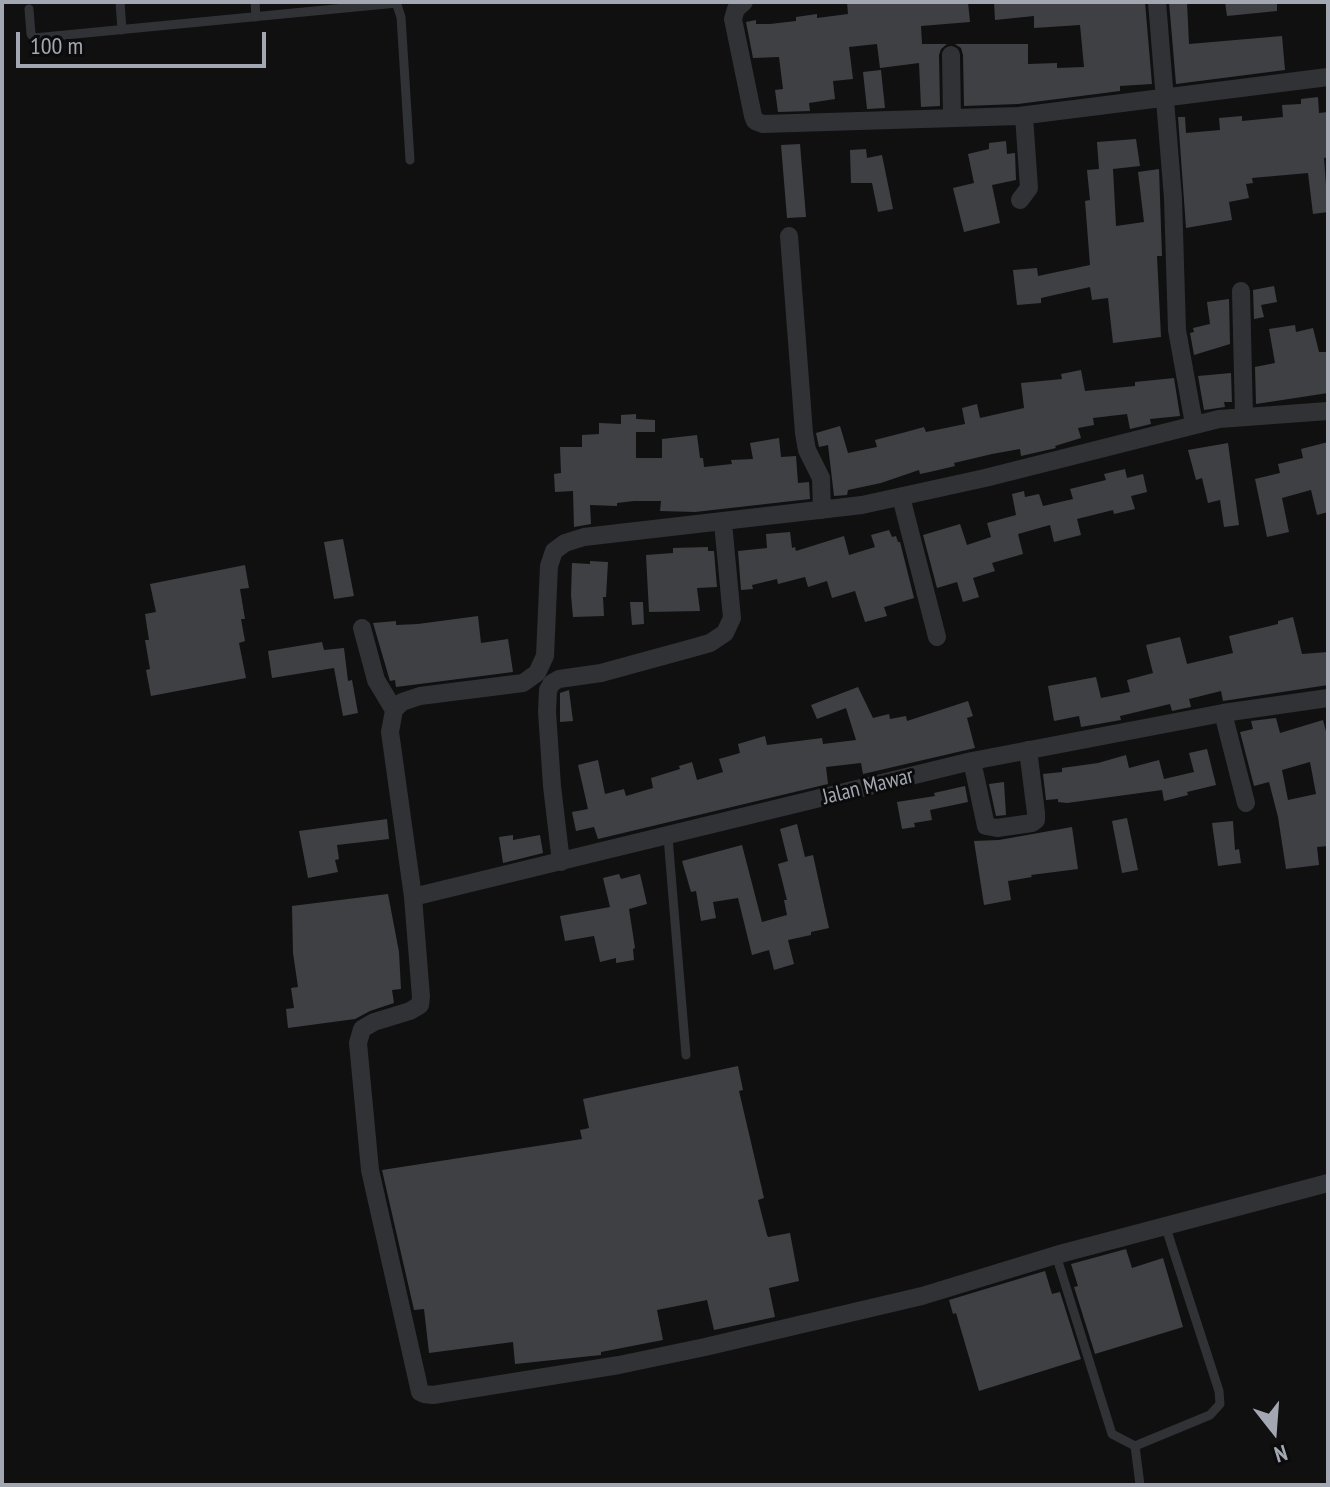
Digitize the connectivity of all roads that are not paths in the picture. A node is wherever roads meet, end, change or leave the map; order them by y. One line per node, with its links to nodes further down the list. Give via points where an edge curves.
1 (120, 2): 8 (lane)
2 (255, 2): 7 (lane)
3 (744, 2): 13 (street, via 733,19 755,121)
4 (1157, 2): 11 (street)
5 (396, 3): 7 (lane); 14 (lane)
6 (29, 9): 8 (lane, via 34,38)
7 (256, 17): 8 (lane)
8 (122, 30)
9 (951, 55): 13 (street)
10 (1328, 77): 11 (street)
11 (1164, 99): 12 (street); 20 (street, via 1177,330)
12 (1024, 116): 13 (street); 15 (street, via 1029,188)
13 (952, 118)
14 (410, 160)
15 (1020, 200)
16 (789, 236): 22 (street, via 804,433 821,478)
17 (1241, 291): 19 (street)
18 (1328, 411): 19 (street)
19 (1244, 416): 20 (street)
20 (1194, 424): 21 (street)
21 (901, 497): 22 (street); 25 (street)
22 (822, 510): 23 (street)
23 (723, 523): 27 (street, via 565,543 554,551 549,566 545,656 537,673 523,683 420,696); 33 (street, via 732,618 725,633 696,647 559,679 548,690)
24 (362, 628): 27 (street, via 376,680)
25 (937, 637)
26 (1328, 698): 28 (street, Jalan Mawar)
27 (394, 710): 34 (street, via 390,732)
28 (1223, 713): 29 (street, Jalan Mawar); 31 (street)
29 (1028, 750): 30 (street, Jalan Mawar); 30 (street, via 1036,813 1032,823 986,826)
30 (972, 761): 32 (street, Jalan Mawar)
31 (1246, 803)
32 (668, 837): 33 (street, Jalan Mawar); 35 (lane)
33 (561, 862): 34 (street, Jalan Mawar)
34 (413, 897): 38 (street, via 420,1005 362,1029 358,1043 370,1170 420,1392 433,1395 705,1347 922,1296)
35 (686, 1055)
36 (1328, 1183): 37 (street)
37 (1165, 1225): 38 (street); 39 (lane, via 1220,1404 1210,1415)
38 (1056, 1255): 39 (lane, via 1112,1434)
39 (1135, 1446): 40 (lane)
40 (1140, 1485)

